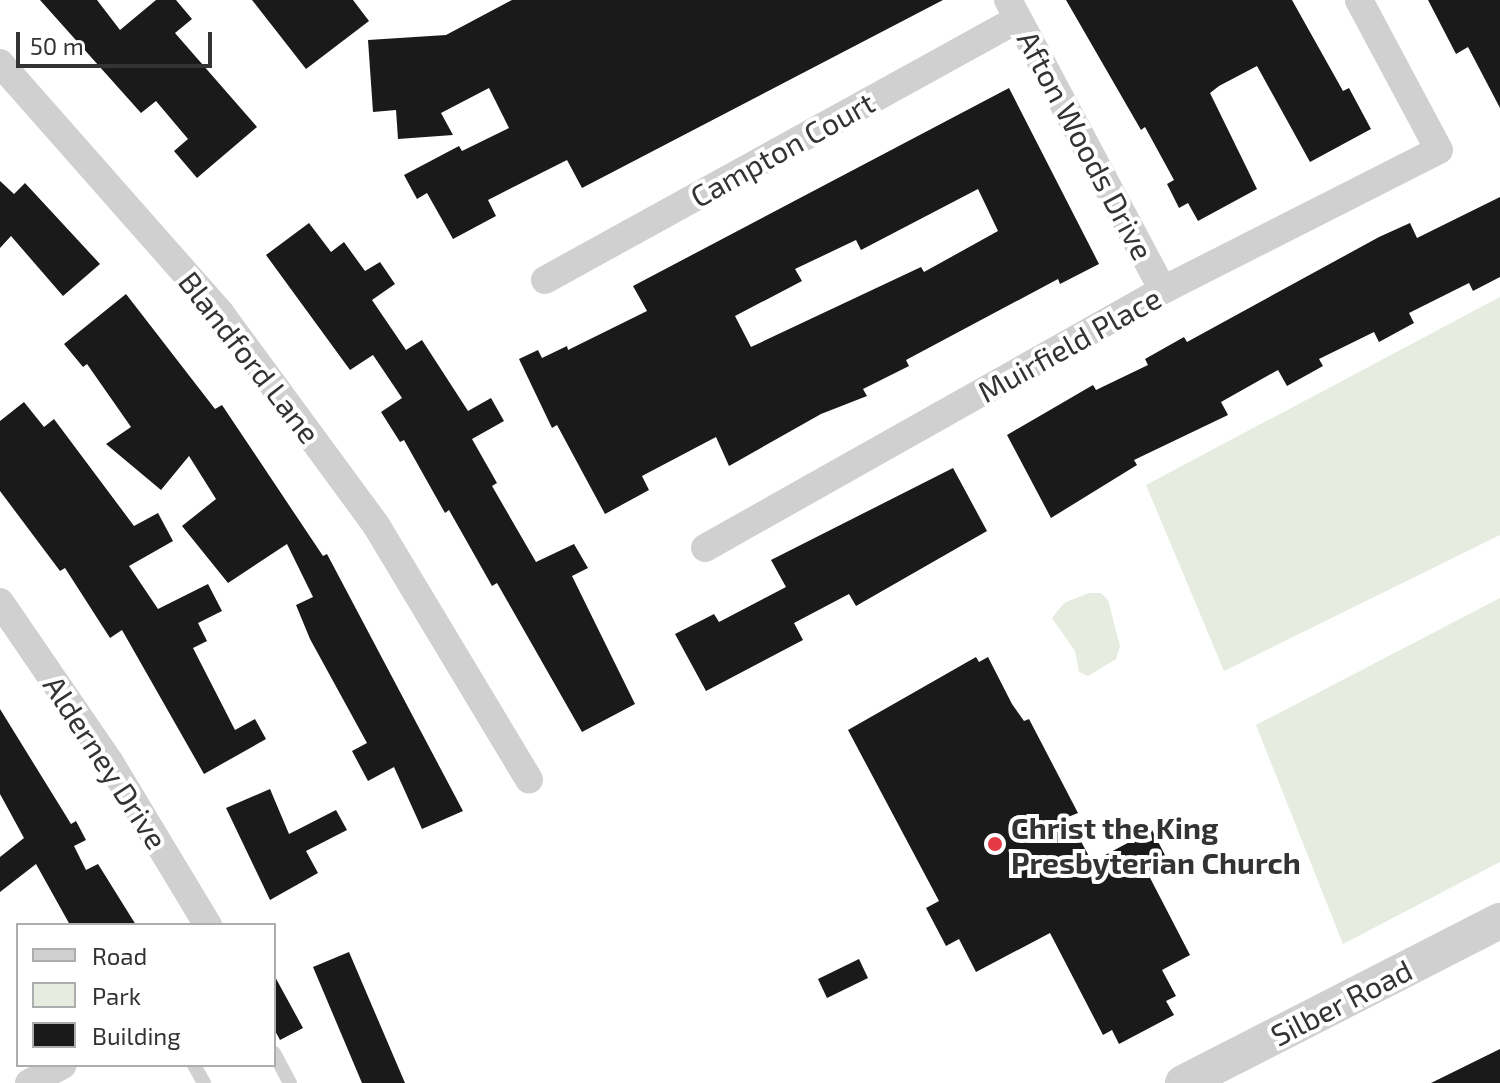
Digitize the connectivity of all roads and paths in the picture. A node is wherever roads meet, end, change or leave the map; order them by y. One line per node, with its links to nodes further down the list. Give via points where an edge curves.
1 (1359, 0): 5 (street, Muirfield Place, via 1439,150)
2 (1013, 10): 4 (street, Campton Court); 5 (street, Afton Woods Drive)
3 (0, 63): 8 (street, Blandford Lane, via 221,314 376,525)
4 (545, 280)
5 (1163, 290): 6 (street, Muirfield Place)
6 (705, 548)
7 (0, 602): 10 (street, Alderney Drive, via 109,761)
8 (529, 780)
9 (1500, 921): 13 (street, Silber Road)
10 (207, 923)
11 (276, 1057): 15 (lane)
12 (59, 1067): 14 (street)
13 (1196, 1080)
14 (29, 1083)
15 (290, 1083)

